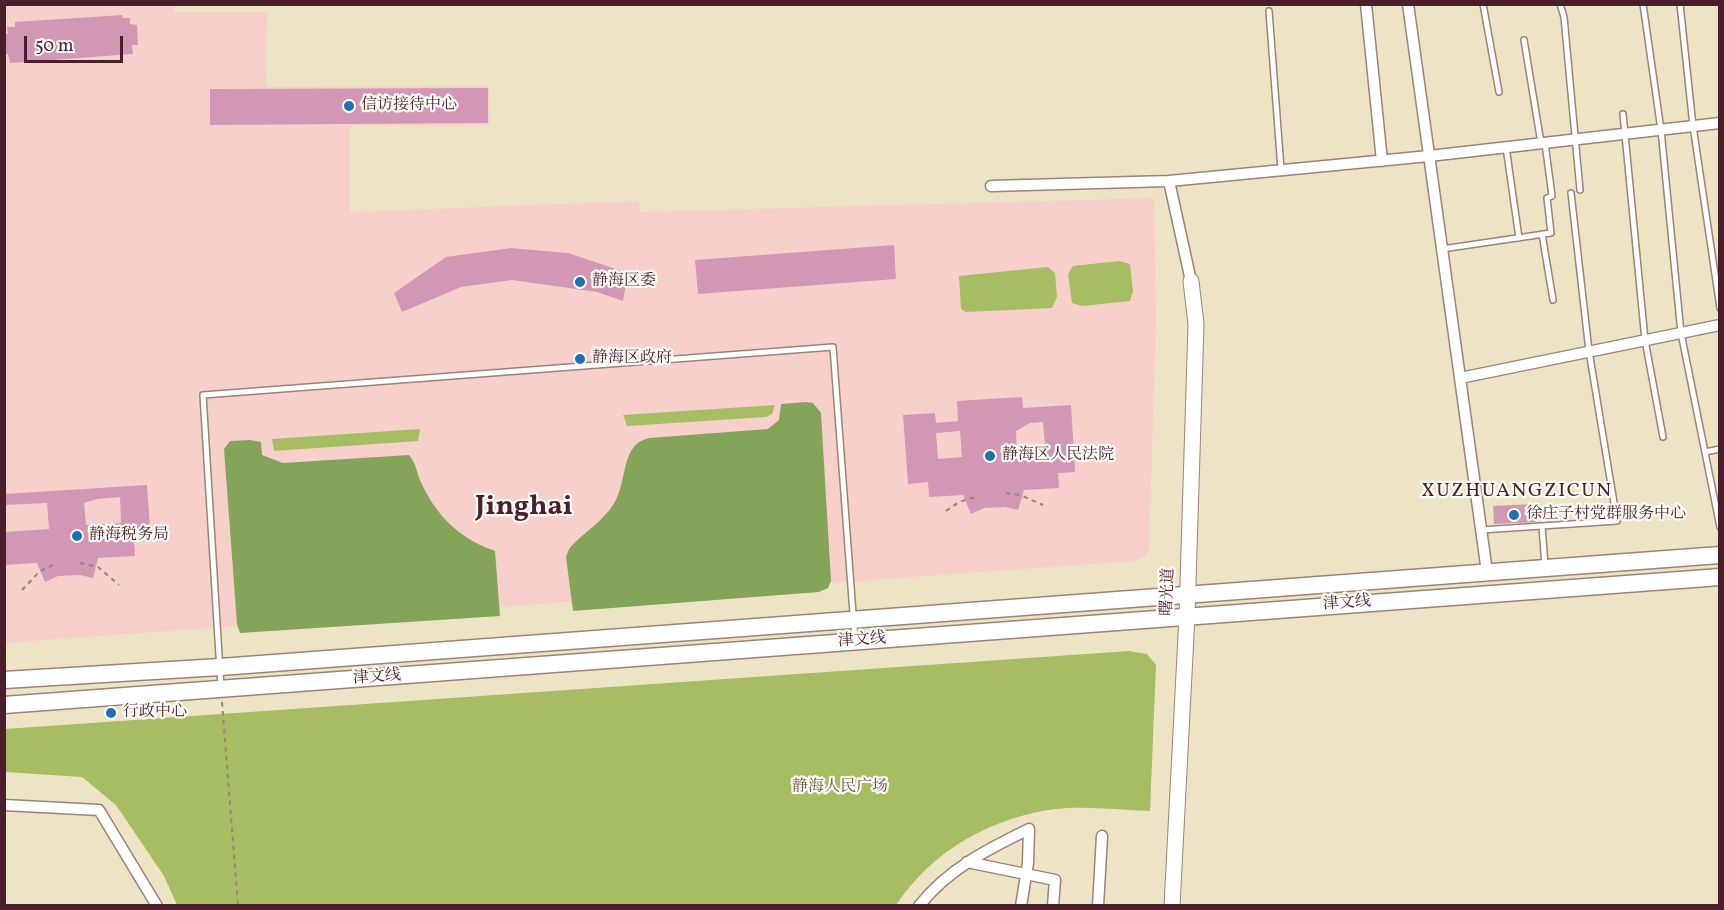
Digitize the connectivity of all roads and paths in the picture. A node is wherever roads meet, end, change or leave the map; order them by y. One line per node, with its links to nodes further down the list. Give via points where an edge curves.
1 (1366, 4): 19 (street)
2 (1408, 4): 18 (street)
3 (1484, 4): 9 (lane)
4 (1560, 4): 15 (lane)
5 (1643, 4): 13 (lane)
6 (1680, 4): 12 (lane)
7 (1269, 11): 20 (lane)
8 (1524, 40): 16 (lane)
9 (1499, 92)
10 (1623, 114): 14 (lane)
11 (1719, 123): 12 (street)
12 (1693, 126): 13 (street); 30 (lane)
13 (1661, 130): 14 (street); 32 (lane)
14 (1625, 134): 15 (street); 33 (lane)
15 (1575, 140): 16 (street); 23 (lane)
16 (1543, 143): 17 (street); 25 (lane, via 1552,196 1546,198 1551,233)
17 (1506, 147): 18 (street); 26 (lane)
18 (1429, 156): 19 (street); 27 (street)
19 (1382, 161): 20 (street)
20 (1281, 171): 21 (street)
21 (1169, 181): 22 (street); 28 (street)
22 (991, 186)
23 (1580, 190)
24 (1571, 192): 34 (lane)
25 (1542, 234): 26 (lane); 29 (lane)
26 (1519, 238): 27 (lane)
27 (1442, 249): 35 (street)
28 (1191, 280): 54 (street, 曙光道, via 1197,324)
29 (1552, 300)
30 (1719, 308)
31 (1719, 325): 32 (street)
32 (1681, 333): 33 (street); 38 (lane)
33 (1645, 340): 34 (street); 36 (lane)
34 (1589, 351): 35 (street); 43 (lane, via 1617,521)
35 (1460, 378): 45 (street)
36 (1663, 437)
37 (1719, 449): 38 (lane)
38 (1705, 452): 44 (lane)
39 (1006, 493): 41 (path)
40 (979, 496): 42 (path)
41 (1043, 506)
42 (945, 511)
43 (1542, 526): 45 (lane); 49 (lane)
44 (1719, 527)
45 (1481, 530): 50 (street)
46 (1719, 555): 49 (main road, 津文线)
47 (81, 563): 52 (path, via 98,567)
48 (53, 565): 53 (path, via 40,571)
49 (1546, 568): 50 (main road, 津文线)
50 (1487, 572): 54 (main road, 津文线)
51 (1719, 577): 55 (main road, 津文线)
52 (119, 585)
53 (22, 590)
54 (1187, 595): 55 (street, 曙光道); 56 (main road, 津文线)
55 (1186, 616): 57 (main road, 津文线); 72 (street, 曙光道)
56 (854, 619): 57 (lane); 58 (main road, 津文线); 58 (lane, via 833,347 750,353 203,396)
57 (855, 641): 60 (main road, 津文线)
58 (220, 668): 59 (main road, 津文线); 60 (lane)
59 (4, 680)
60 (221, 690): 61 (main road, 津文线); 67 (path)
61 (4, 705)
62 (4, 805): 66 (street, via 99,810)
63 (1102, 836): 71 (street)
64 (967, 862): 65 (street); 65 (street, via 1029,829); 68 (street)
65 (1026, 874): 69 (street); 70 (street, via 1054,880)
66 (157, 906)
67 (238, 906)
68 (919, 906)
69 (1022, 906)
70 (1053, 906)
71 (1098, 906)
72 (1172, 906)

